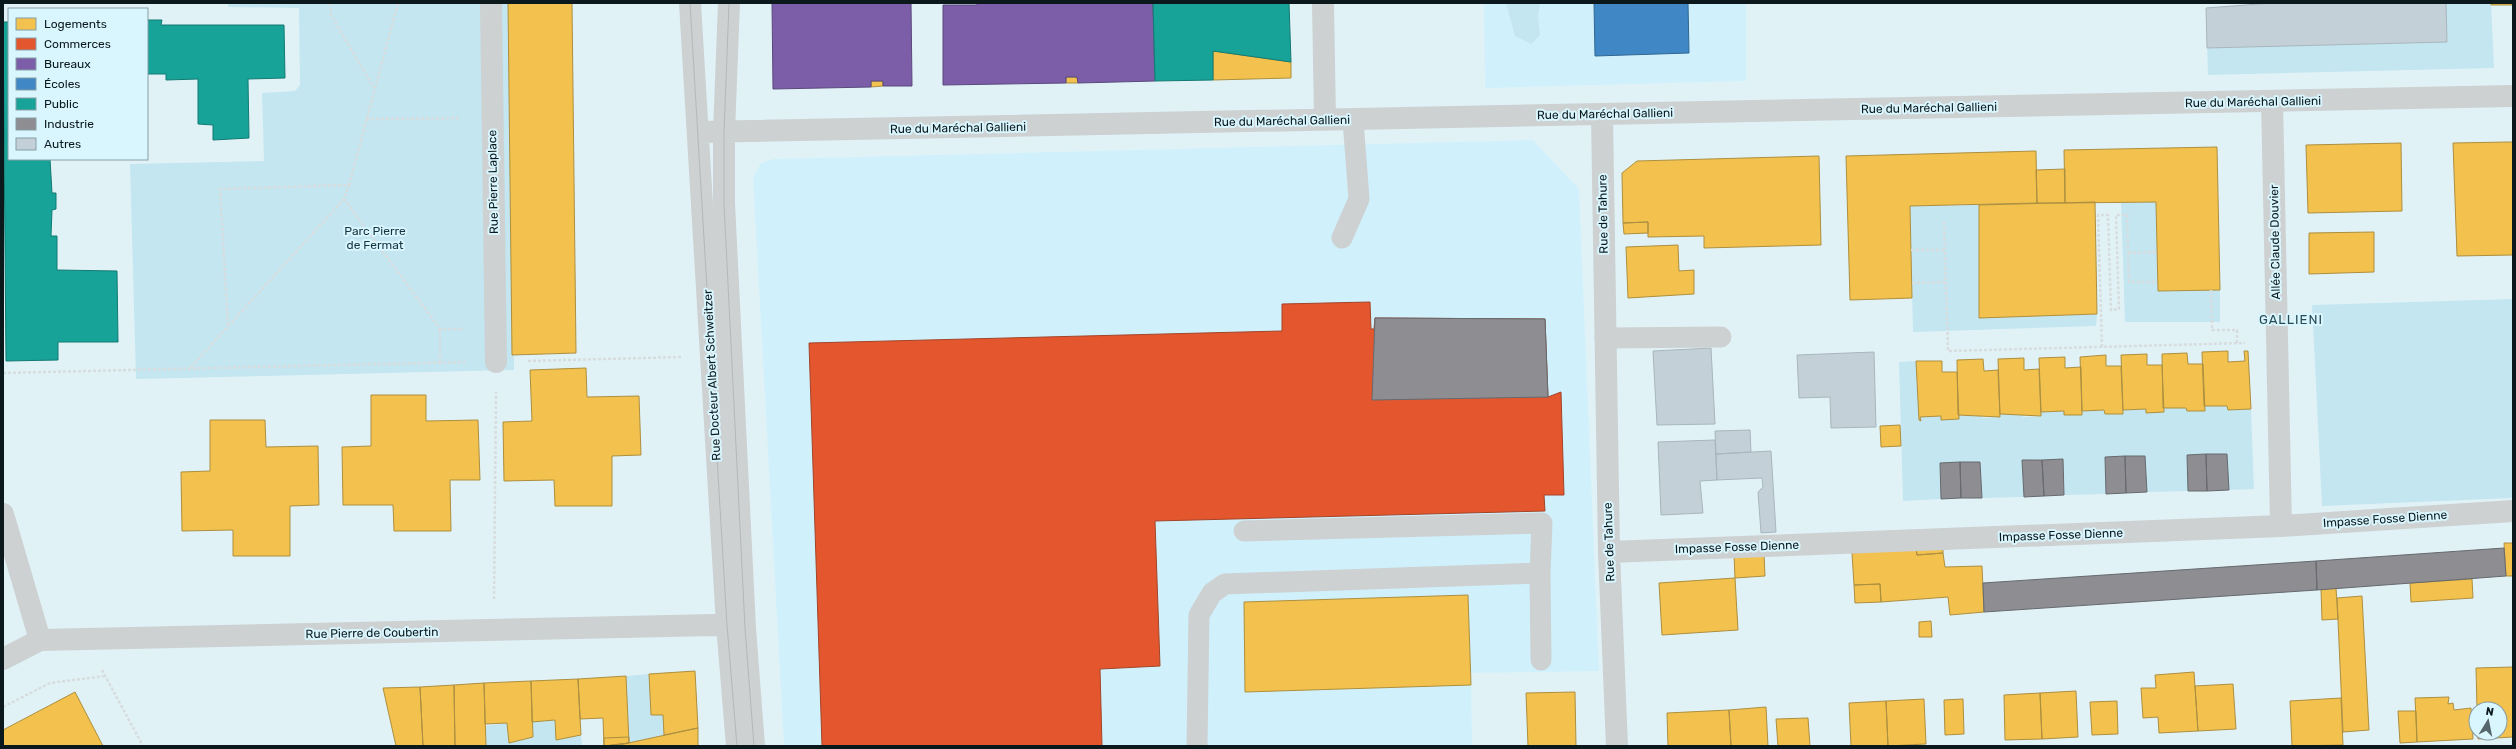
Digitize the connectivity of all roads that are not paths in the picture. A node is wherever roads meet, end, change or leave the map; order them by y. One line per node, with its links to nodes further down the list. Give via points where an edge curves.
1 (491, 3): 15 (street, Rue Pierre Laplace)
2 (690, 3): 10 (street, Rue Docteur Albert Schweitzer)
3 (729, 3): 11 (street, Rue Docteur Albert Schweitzer)
4 (1323, 3): 8 (street)
5 (2513, 96): 6 (street, Rue du Maréchal Gallieni)
6 (2272, 101): 7 (street, Rue du Maréchal Gallieni); 18 (street, Allée Claude Douvier)
7 (1602, 114): 9 (street, Rue du Maréchal Gallieni); 14 (street, Rue de Tahure)
8 (1324, 120): 9 (street, Rue du Maréchal Gallieni); 11 (street, Rue du Maréchal Gallieni)
9 (1353, 120): 12 (lane, via 1359,200)
10 (698, 132): 11 (street, Rue du Maréchal Gallieni); 22 (street, Rue Docteur Albert Schweitzer)
11 (724, 132): 22 (street, Rue Docteur Albert Schweitzer)
12 (1342, 238)
13 (1721, 337): 14 (lane)
14 (1605, 338): 20 (street, Rue de Tahure)
15 (496, 362)
16 (2513, 511): 18 (street, Impasse Fosse Dienne)
17 (3, 514): 23 (street)
18 (2281, 526): 20 (street, Impasse Fosse Dienne)
19 (1244, 531): 21 (lane, via 1542,523)
20 (1609, 552): 29 (street, Rue de Tahure)
21 (1540, 573): 25 (lane); 28 (lane, via 1225,584 1212,593 1200,615)
22 (736, 626): 23 (street, Rue Pierre de Coubertin); 26 (street, Rue Docteur Albert Schweitzer); 27 (street, Rue Docteur Albert Schweitzer)
23 (40, 640): 24 (street, Rue Pierre de Coubertin)
24 (3, 659)
25 (1541, 660)
26 (737, 746)
27 (754, 746)
28 (1197, 746)
29 (1617, 746)

